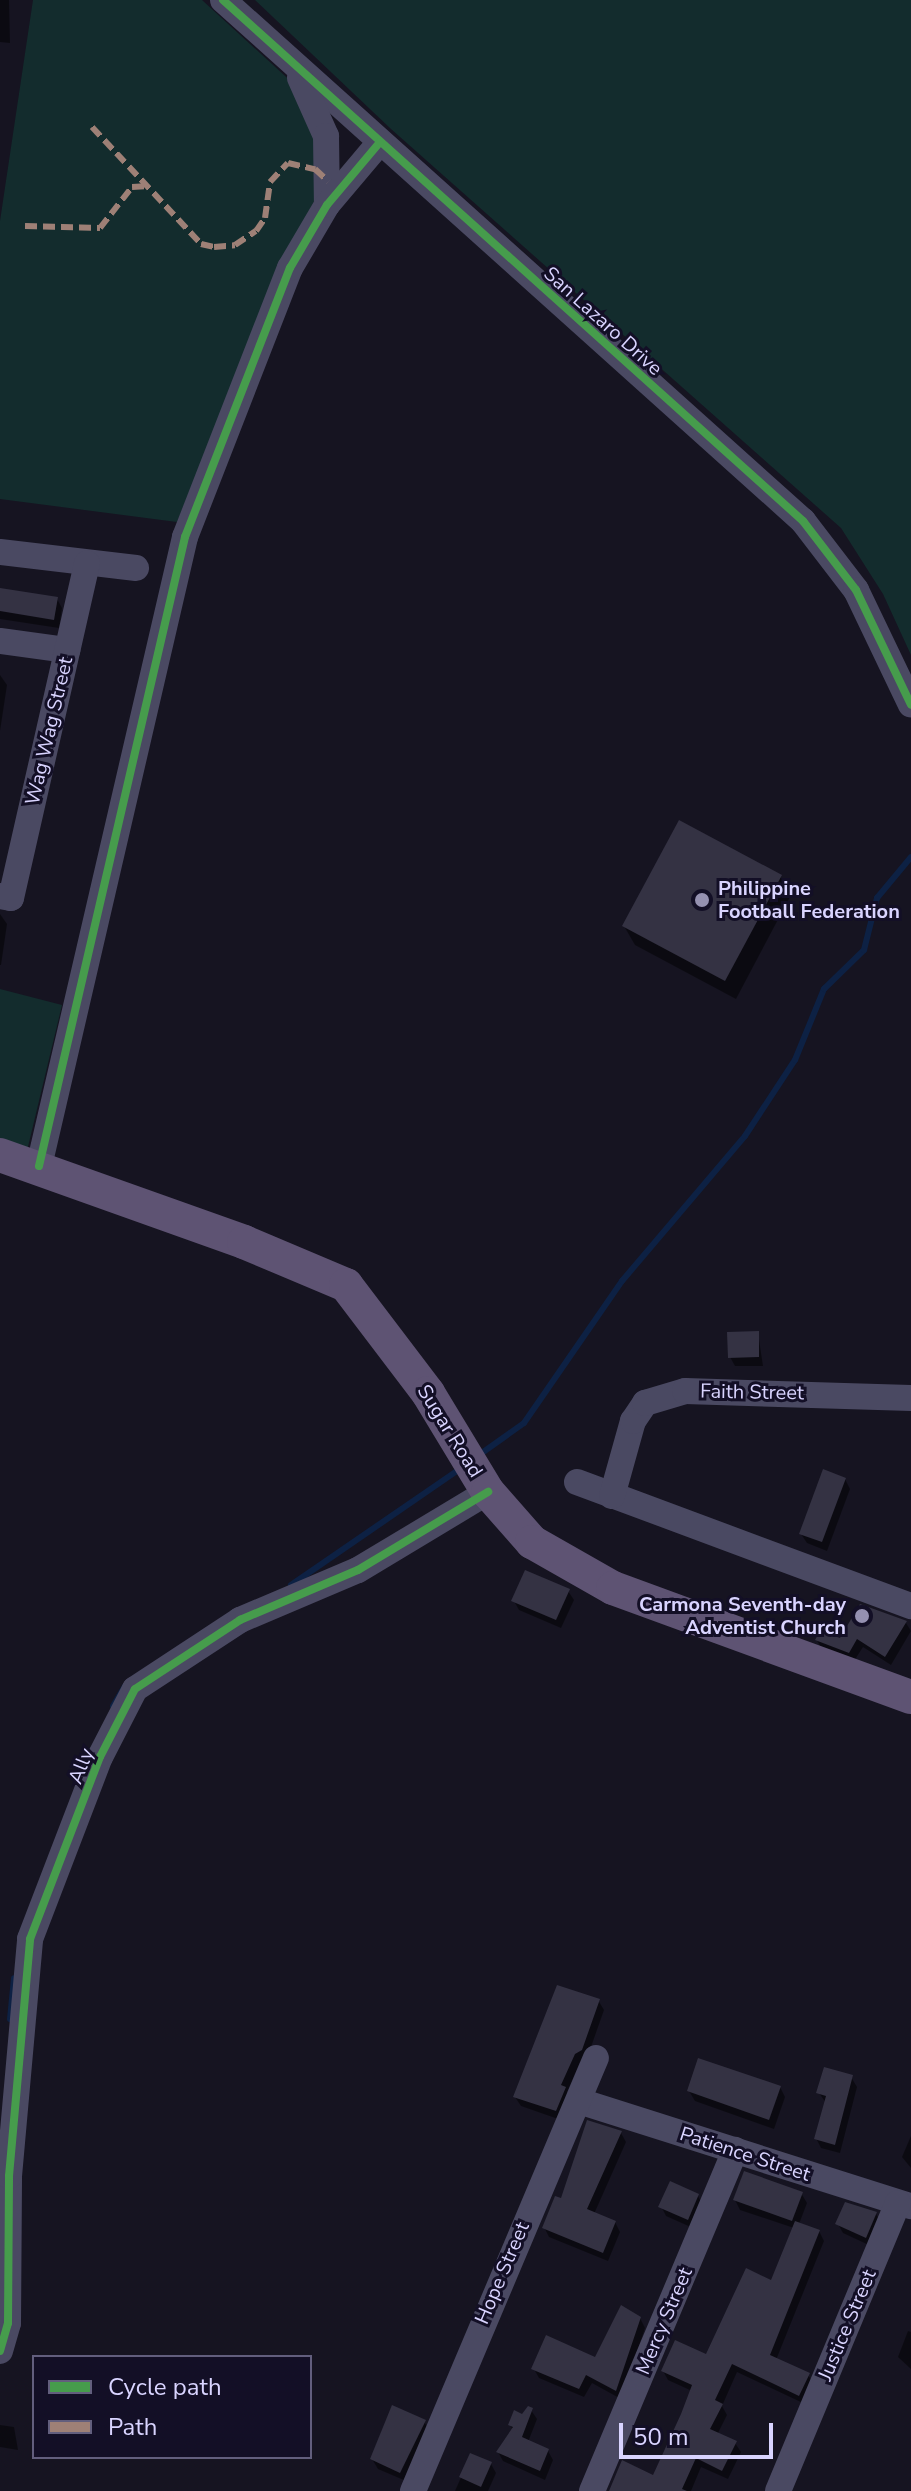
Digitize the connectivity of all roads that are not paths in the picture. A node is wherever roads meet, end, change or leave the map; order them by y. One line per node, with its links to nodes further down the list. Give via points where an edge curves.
1 (223, 0): 2 (street, San Lazaro Drive)
2 (295, 66): 3 (street, San Lazaro Drive); 4 (street, via 326,136)
3 (380, 142): 4 (street); 10 (street, San Lazaro Drive, via 803,521 856,590)
4 (327, 205): 13 (street, via 290,268 185,537)
5 (0, 552): 6 (street)
6 (87, 564): 7 (street); 9 (street, Wag Wag Street)
7 (136, 568)
8 (0, 641): 9 (street)
9 (67, 650): 11 (street, Wag Wag Street)
10 (911, 705)
11 (5, 897)
12 (0, 1155): 13 (main road, Sugar Road)
13 (39, 1166): 16 (main road, Sugar Road, via 311,1267 346,1285 450,1427)
14 (911, 1398): 17 (street, Faith Street, via 685,1391 645,1403 633,1421)
15 (577, 1482): 17 (street)
16 (488, 1492): 19 (main road, Sugar Road, via 532,1542 572,1568); 24 (street, Ally, via 371,1563 240,1620 135,1689 100,1757 30,1939 9,2176 8,2323)
17 (612, 1496): 18 (street)
18 (911, 1606)
19 (911, 1697)
20 (596, 2058): 21 (street, Hope Street)
21 (579, 2101): 22 (street, Patience Street); 25 (street, Hope Street, via 503,2269)
22 (735, 2150): 23 (street, Patience Street); 26 (street, Mercy Street)
23 (905, 2205): 27 (street, Justice Street)
24 (0, 2351)
25 (413, 2491)
26 (592, 2491)
27 (778, 2491)

